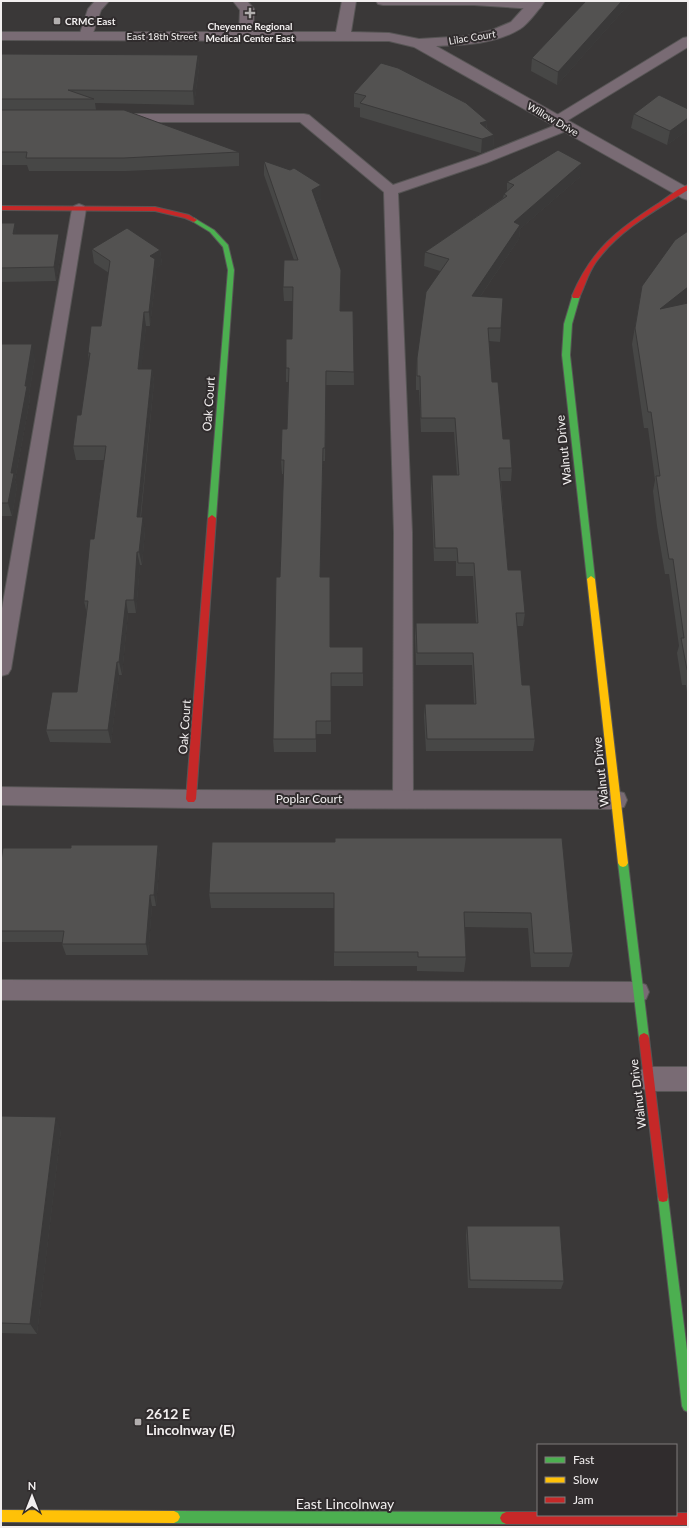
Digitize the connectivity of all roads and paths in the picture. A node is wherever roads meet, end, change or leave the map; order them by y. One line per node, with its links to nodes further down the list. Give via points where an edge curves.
1 (102, 1): 7 (lane, via 95,9)
2 (240, 1): 8 (lane, via 247,9)
3 (349, 1): 9 (street)
4 (383, 1): 5 (lane)
5 (536, 3): 11 (street, Lilac Court, via 516,25 496,34 467,40)
6 (1, 36): 7 (street, East 18th Street)
7 (86, 36): 8 (street, East 18th Street)
8 (246, 36): 9 (street, East 18th Street)
9 (343, 36): 11 (street, East 18th Street, via 389,37)
10 (688, 41): 13 (lane)
11 (419, 43): 13 (street, Willow Drive)
12 (105, 118): 14 (lane, via 304,118)
13 (561, 124): 14 (lane, via 481,160); 15 (street, Willow Drive)
14 (391, 191): 21 (lane, via 403,532)
15 (686, 191): 22 (street, Walnut Drive, via 621,231 594,257 578,290 568,324 566,355)
16 (1, 208): 17 (street, Oak Court)
17 (79, 209): 18 (lane); 20 (street, Oak Court, via 155,209 187,216 212,231 226,248 231,270)
18 (1, 669)
19 (1, 796): 20 (street, Poplar Court)
20 (191, 799): 21 (street, Poplar Court)
21 (403, 799): 22 (street, Poplar Court)
22 (616, 800): 24 (street, Walnut Drive)
23 (1, 990): 24 (lane)
24 (638, 992): 25 (street, Walnut Drive)
25 (648, 1079): 26 (street); 27 (street, Walnut Drive)
26 (688, 1079)
27 (687, 1392)
28 (1, 1516): 30 (street, East Lincolnway)
29 (688, 1519): 30 (street, East Lincolnway)
30 (276, 1522)

